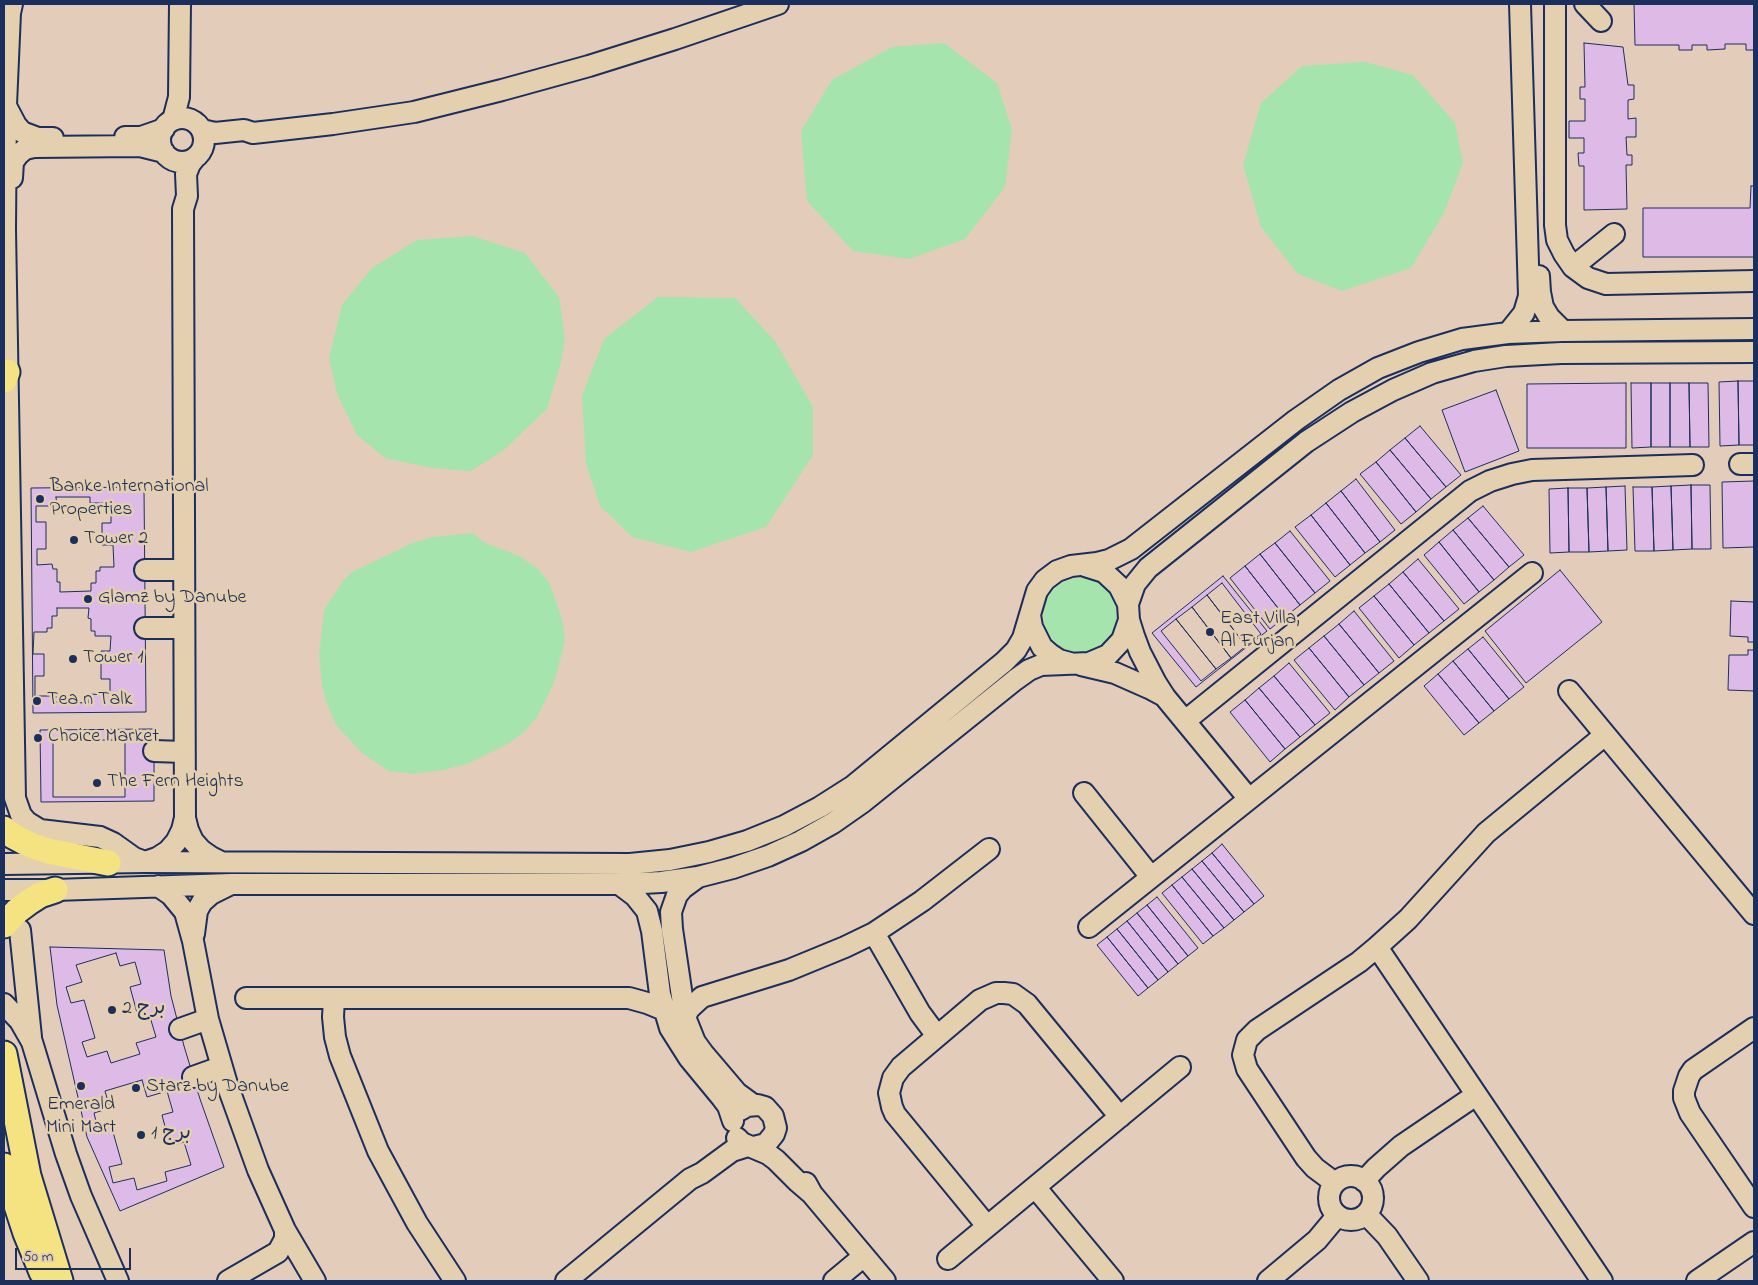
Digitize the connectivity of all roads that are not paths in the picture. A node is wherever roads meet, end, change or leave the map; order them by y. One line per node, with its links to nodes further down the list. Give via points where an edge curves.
1 (12, 4): 9 (street)
2 (180, 4): 10 (street, via 179,97)
3 (778, 4): 11 (street, via 632,53 458,102 366,120 253,133 245,138)
4 (1520, 4): 20 (street, via 1529,296 1524,313)
5 (1532, 4): 19 (street, via 1540,292 1546,312)
6 (1555, 4): 16 (street, via 1555,225 1557,240)
7 (1585, 4): 8 (street)
8 (1601, 21)
9 (6, 106): 10 (street, via 22,132 38,138 134,137 148,135); 14 (street)
10 (168, 125): 11 (street, via 186,119 193,121); 12 (street, via 161,141)
11 (199, 146): 12 (street, via 181,162); 13 (street, via 186,174 187,196)
12 (166, 155): 13 (street, via 176,168 179,201); 14 (street, via 140,146 25,149 14,162 11,217)
13 (183, 209): 26 (street)
14 (5, 230): 22 (street)
15 (1614, 234): 16 (street)
16 (1573, 267): 17 (street, via 1588,278 1606,284)
17 (1754, 281)
18 (1754, 329): 19 (street)
19 (1563, 330): 20 (street)
20 (1508, 333): 24 (street, via 1462,339 1378,368 1296,420 1131,549 1109,560)
21 (1754, 352): 29 (street, via 1506,356 1432,372 1352,412 1306,442 1148,568 1135,584)
22 (5, 376): 44 (street, via 15,798 21,815 40,830 100,837)
23 (1693, 465): 35 (street, via 1532,470 1512,474 1470,491)
24 (1085, 566): 28 (street, via 1057,571 1045,580); 29 (street, via 1113,578 1124,594)
25 (145, 570): 26 (street)
26 (184, 570): 31 (street)
27 (1532, 572): 40 (street)
28 (1032, 604): 32 (street, via 1032,627 1042,646 1050,654); 45 (street, via 1023,638 1016,650 996,669 853,786 784,826 747,841 670,860 630,864)
29 (1128, 612): 32 (street, via 1122,640 1112,651 1100,660); 34 (street, via 1140,652)
30 (145, 628): 31 (street)
31 (184, 628): 38 (street)
32 (1074, 664): 34 (street, via 1115,673); 48 (street, via 1042,665 1029,670 833,823 768,856)
33 (1569, 691): 36 (street)
34 (1165, 697): 35 (street)
35 (1185, 721): 40 (street)
36 (1606, 735): 55 (street); 60 (street, via 1486,833)
37 (154, 751): 38 (street)
38 (184, 752): 41 (street)
39 (1084, 793): 49 (street)
40 (1249, 799): 49 (street)
41 (185, 818): 44 (street, via 176,842 168,851); 45 (street, via 193,841 211,858)
42 (4, 829): 46 (main road, via 30,845 48,851)
43 (989, 849): 58 (street)
44 (145, 862): 45 (street); 46 (street)
45 (222, 862)
46 (108, 863): 47 (street)
47 (4, 864)
48 (698, 877): 51 (street); 61 (street, via 683,888 674,904 672,921)
49 (1151, 877): 56 (street)
50 (231, 884): 51 (street); 52 (street); 59 (street, via 202,902 197,911)
51 (619, 884): 62 (street, via 647,911)
52 (158, 886): 54 (street); 59 (street, via 171,895 185,912)
53 (4, 890): 54 (street)
54 (55, 890): 57 (main road, via 40,895 17,911)
55 (1754, 914)
56 (1090, 927)
57 (12, 928): 74 (street)
58 (874, 933): 63 (street, via 789,970); 73 (street, via 920,1013)
59 (193, 941): 70 (street)
60 (1378, 948): 79 (street); 88 (street, via 1252,1034 1244,1047 1247,1069 1301,1150 1315,1168)
61 (677, 965): 62 (street); 63 (street, via 691,982 700,985); 69 (street)
62 (656, 970): 66 (street, via 644,991); 68 (street)
63 (749, 981): 69 (street, via 702,997)
64 (246, 998): 65 (street)
65 (334, 998): 66 (street); 106 (street, via 333,1018 340,1056 378,1151 417,1223)
66 (629, 998): 68 (street)
67 (4, 1004): 74 (street, via 20,1021)
68 (664, 1010): 82 (street, via 677,1042 728,1106)
69 (685, 1017): 80 (street, via 703,1053 737,1093)
70 (208, 1019): 72 (street); 76 (street)
71 (1754, 1028): 92 (street, via 1693,1070 1684,1091 1686,1106)
72 (180, 1029)
73 (937, 1036): 81 (street, via 988,996 1013,994 1027,1004); 95 (street, via 896,1072 890,1086 890,1100 896,1114)
74 (32, 1042): 103 (street, via 81,1196)
75 (4, 1054): 102 (main road, via 28,1176)
76 (221, 1067): 78 (street); 96 (street, via 247,1142)
77 (1180, 1067): 81 (street)
78 (193, 1077)
79 (1476, 1095): 87 (street, via 1402,1146); 113 (street)
80 (752, 1104): 82 (street, via 738,1112); 83 (street, via 770,1110)
81 (1120, 1117): 89 (street)
82 (733, 1124): 84 (street, via 738,1139); 86 (street, via 722,1146)
83 (776, 1128): 84 (street, via 766,1144); 91 (street, via 782,1150)
84 (751, 1147): 86 (street, via 732,1151); 91 (street, via 776,1160)
85 (4, 1166): 90 (main road)
86 (690, 1179): 107 (street)
87 (1364, 1180): 88 (street, via 1346,1176); 93 (street, via 1370,1186 1373,1200)
88 (1335, 1183): 94 (street, via 1329,1200)
89 (1035, 1187): 95 (street); 110 (street)
90 (8, 1188): 101 (main road)
91 (812, 1194): 98 (street)
92 (1754, 1207)
93 (1366, 1214): 94 (street, via 1355,1220); 112 (street, via 1387,1236)
94 (1337, 1216): 111 (street, via 1317,1240)
95 (987, 1226): 99 (street)
96 (285, 1230): 100 (street); 104 (street, via 278,1252)
97 (1754, 1242): 114 (street)
98 (864, 1256): 108 (street); 109 (street)
99 (948, 1259)
100 (311, 1275): 105 (street, via 293,1263)
101 (47, 1281)
102 (60, 1281)
103 (118, 1281)
104 (228, 1281)
105 (251, 1281)
106 (455, 1281)
107 (566, 1281)
108 (834, 1281)
109 (884, 1281)
110 (1113, 1281)
111 (1268, 1281)
112 (1418, 1281)
113 (1602, 1281)
114 (1697, 1281)

